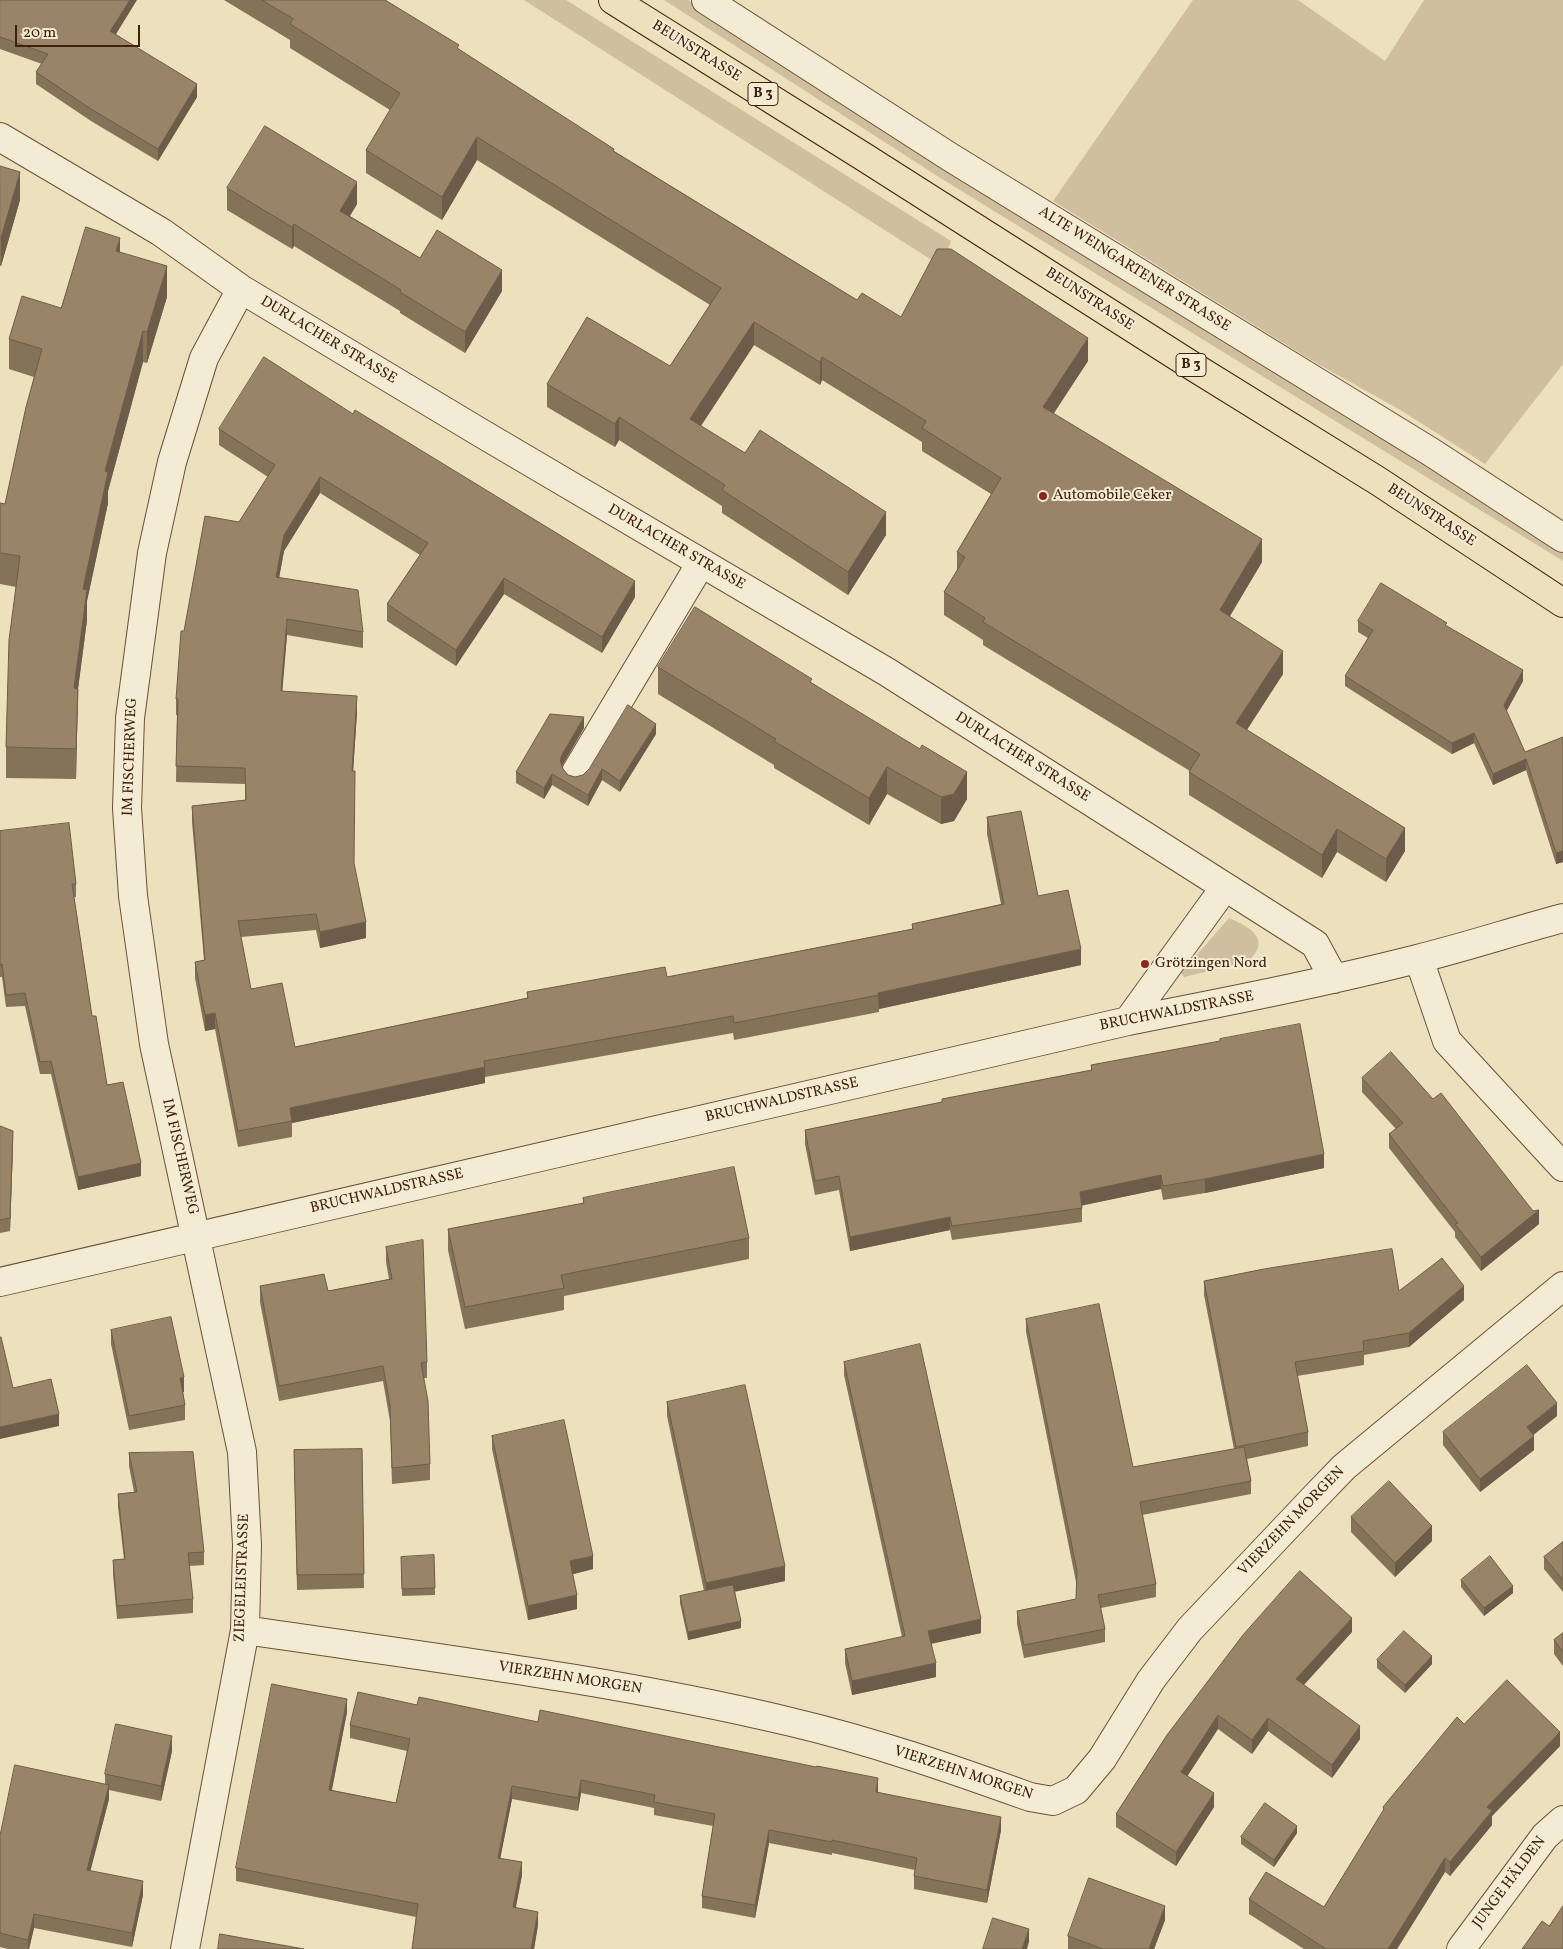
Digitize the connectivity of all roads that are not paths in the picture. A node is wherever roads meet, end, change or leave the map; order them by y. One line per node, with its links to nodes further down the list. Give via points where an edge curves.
1 (613, 0): 7 (main road, BEUNSTRASSE / B 3, via 1378,481)
2 (706, 0): 5 (street, ALTE WEINGARTENER STRASSE, via 950,157 1431,452)
3 (0, 136): 4 (street, DURLACHER STRASSE, via 161,232)
4 (241, 289): 6 (street, DURLACHER STRASSE); 15 (street, IM FISCHERWEG, via 204,358 172,462 152,553 130,718 126,808 133,896 154,1044)
5 (1563, 538)
6 (701, 562): 8 (street); 9 (street, DURLACHER STRASSE, via 887,672)
7 (1563, 603)
8 (576, 772)
9 (1225, 887): 12 (street, DURLACHER STRASSE, via 1315,944); 13 (street)
10 (1563, 918): 11 (street, BRUCHWALDSTRASSE)
11 (1419, 959): 12 (street, BRUCHWALDSTRASSE); 14 (street, via 1447,1040)
12 (1334, 979): 13 (street, BRUCHWALDSTRASSE)
13 (1128, 1021): 15 (street, BRUCHWALDSTRASSE)
14 (1563, 1167)
15 (197, 1236): 16 (street, BRUCHWALDSTRASSE); 18 (street, ZIEGELEISTRASSE, via 242,1452 247,1545)
16 (0, 1282)
17 (1563, 1286): 18 (street, VIERZEHN MORGEN, via 1344,1467 1190,1629 1151,1680 1102,1759 1076,1790 1053,1800 1030,1797 869,1742 656,1693)
18 (245, 1630): 20 (street, ZIEGELEISTRASSE)
19 (1563, 1820): 21 (street, JUNGE HÄLDEN, via 1544,1836)
20 (184, 1949)
21 (1461, 1949)

